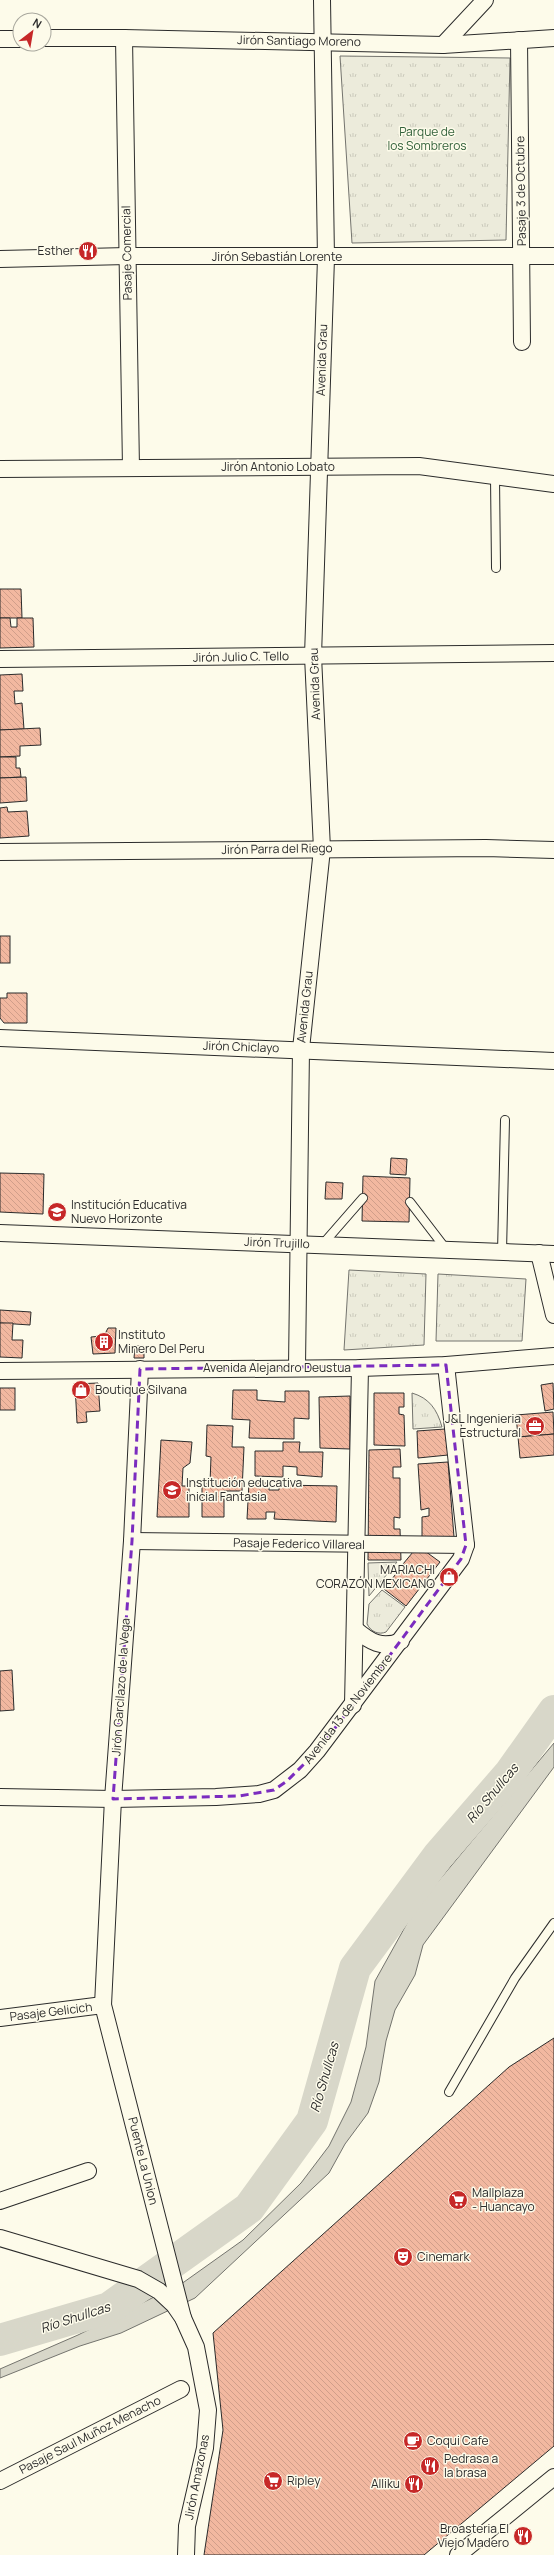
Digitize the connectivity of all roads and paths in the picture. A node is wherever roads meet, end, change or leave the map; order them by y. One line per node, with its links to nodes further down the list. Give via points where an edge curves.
1 (322, 0): 9 (street, Avenida Grau)
2 (485, 0): 10 (street)
3 (52, 38): 4 (street, Jirón Santiago Moreno)
4 (124, 38): 9 (street, Jirón Santiago Moreno); 11 (street, Pasaje Comercial)
5 (554, 38): 8 (street, Jirón Santiago Moreno)
6 (0, 39): 7 (street)
7 (12, 39)
8 (519, 40): 10 (street, Jirón Santiago Moreno); 13 (street, Pasaje 3 de Octubre)
9 (322, 42): 10 (street, Jirón Santiago Moreno); 14 (street, Avenida Grau)
10 (443, 45)
11 (128, 256): 14 (street, Jirón Sebastián Lorente); 15 (street, Jirón Sebastián Lorente); 18 (street, Pasaje Comercial)
12 (554, 256): 13 (street, Jirón Sebastián Lorente)
13 (521, 257): 14 (street, Jirón Sebastián Lorente); 16 (street, Pasaje 3 de Octubre)
14 (326, 258): 17 (street, Avenida Grau)
15 (0, 259)
16 (522, 342)
17 (319, 467): 18 (street, Jirón Antonio Lobato); 20 (street, Jirón Antonio Lobato, via 419,466); 24 (street, Avenida Grau)
18 (131, 468): 19 (street, Jirón Antonio Lobato)
19 (0, 469)
20 (495, 477): 21 (street, Jirón Antonio Lobato); 22 (lane)
21 (554, 484)
22 (496, 568)
23 (554, 653): 24 (street, Jirón Julio C. Tello)
24 (313, 656): 25 (street, Jirón Julio C. Tello); 26 (street, Avenida Grau)
25 (0, 659)
26 (322, 849): 27 (street, Jirón Parra del Riego); 28 (street, Jirón Parra del Riego); 30 (street, Avenida Grau)
27 (554, 850)
28 (0, 852)
29 (0, 1038): 30 (street, Jirón Chiclayo)
30 (301, 1049): 31 (street, Jirón Chiclayo); 36 (street, Avenida Grau)
31 (554, 1061)
32 (505, 1120): 39 (lane)
33 (363, 1198): 37 (lane)
34 (410, 1202): 38 (lane)
35 (0, 1233): 36 (street, Jirón Trujillo)
36 (298, 1244): 37 (street, Jirón Trujillo); 44 (street, Avenida Grau)
37 (322, 1245): 38 (street, Jirón Trujillo)
38 (446, 1249): 39 (street, Jirón Trujillo)
39 (502, 1252): 40 (street, Jirón Trujillo)
40 (546, 1253): 41 (street)
41 (554, 1315)
42 (554, 1356): 43 (street, Avenida Alejandro Deustua)
43 (446, 1365): 45 (street, Avenida Alejandro Deustua); 50 (street)
44 (297, 1367): 45 (street, Avenida Alejandro Deustua); 46 (street, Avenida Alejandro Deustua)
45 (360, 1368): 49 (street)
46 (140, 1369): 47 (street, Avenida Alejandro Deustua); 48 (street, Jirón Garcilazo de la Vega)
47 (0, 1370)
48 (132, 1541): 49 (street, Pasaje Federico Villareal); 55 (street, Jirón Garcilazo de la Vega)
49 (358, 1545): 50 (street, Pasaje Federico Villareal); 51 (street)
50 (466, 1545): 52 (street, Avenida 13 de Noviembre, via 461,1559)
51 (355, 1629): 52 (street, via 378,1644 386,1646); 53 (street)
52 (401, 1642): 53 (street, Avenida 13 de Noviembre)
53 (353, 1705): 55 (street, Avenida 13 de Noviembre, via 300,1770 274,1790 239,1796)
54 (0, 1797): 55 (street, Avenida 13 de Noviembre)
55 (113, 1800): 57 (street, Jirón Garcilazo de la Vega)
56 (554, 1923): 59 (lane, via 515,1978)
57 (103, 2005): 58 (street, Pasaje Gelicich); 63 (street, Puente La Union)
58 (0, 2018)
59 (448, 2092)
60 (88, 2171): 61 (street)
61 (0, 2201)
62 (0, 2238): 63 (street, Jirón Amazonas, via 138,2280 169,2300)
63 (183, 2318): 67 (street, Jirón Amazonas, via 196,2347 208,2410 205,2448 187,2526)
64 (181, 2389): 66 (street, Pasaje Saul Muñoz Menacho)
65 (554, 2477): 68 (street)
66 (0, 2481)
67 (186, 2555)
68 (458, 2555)

